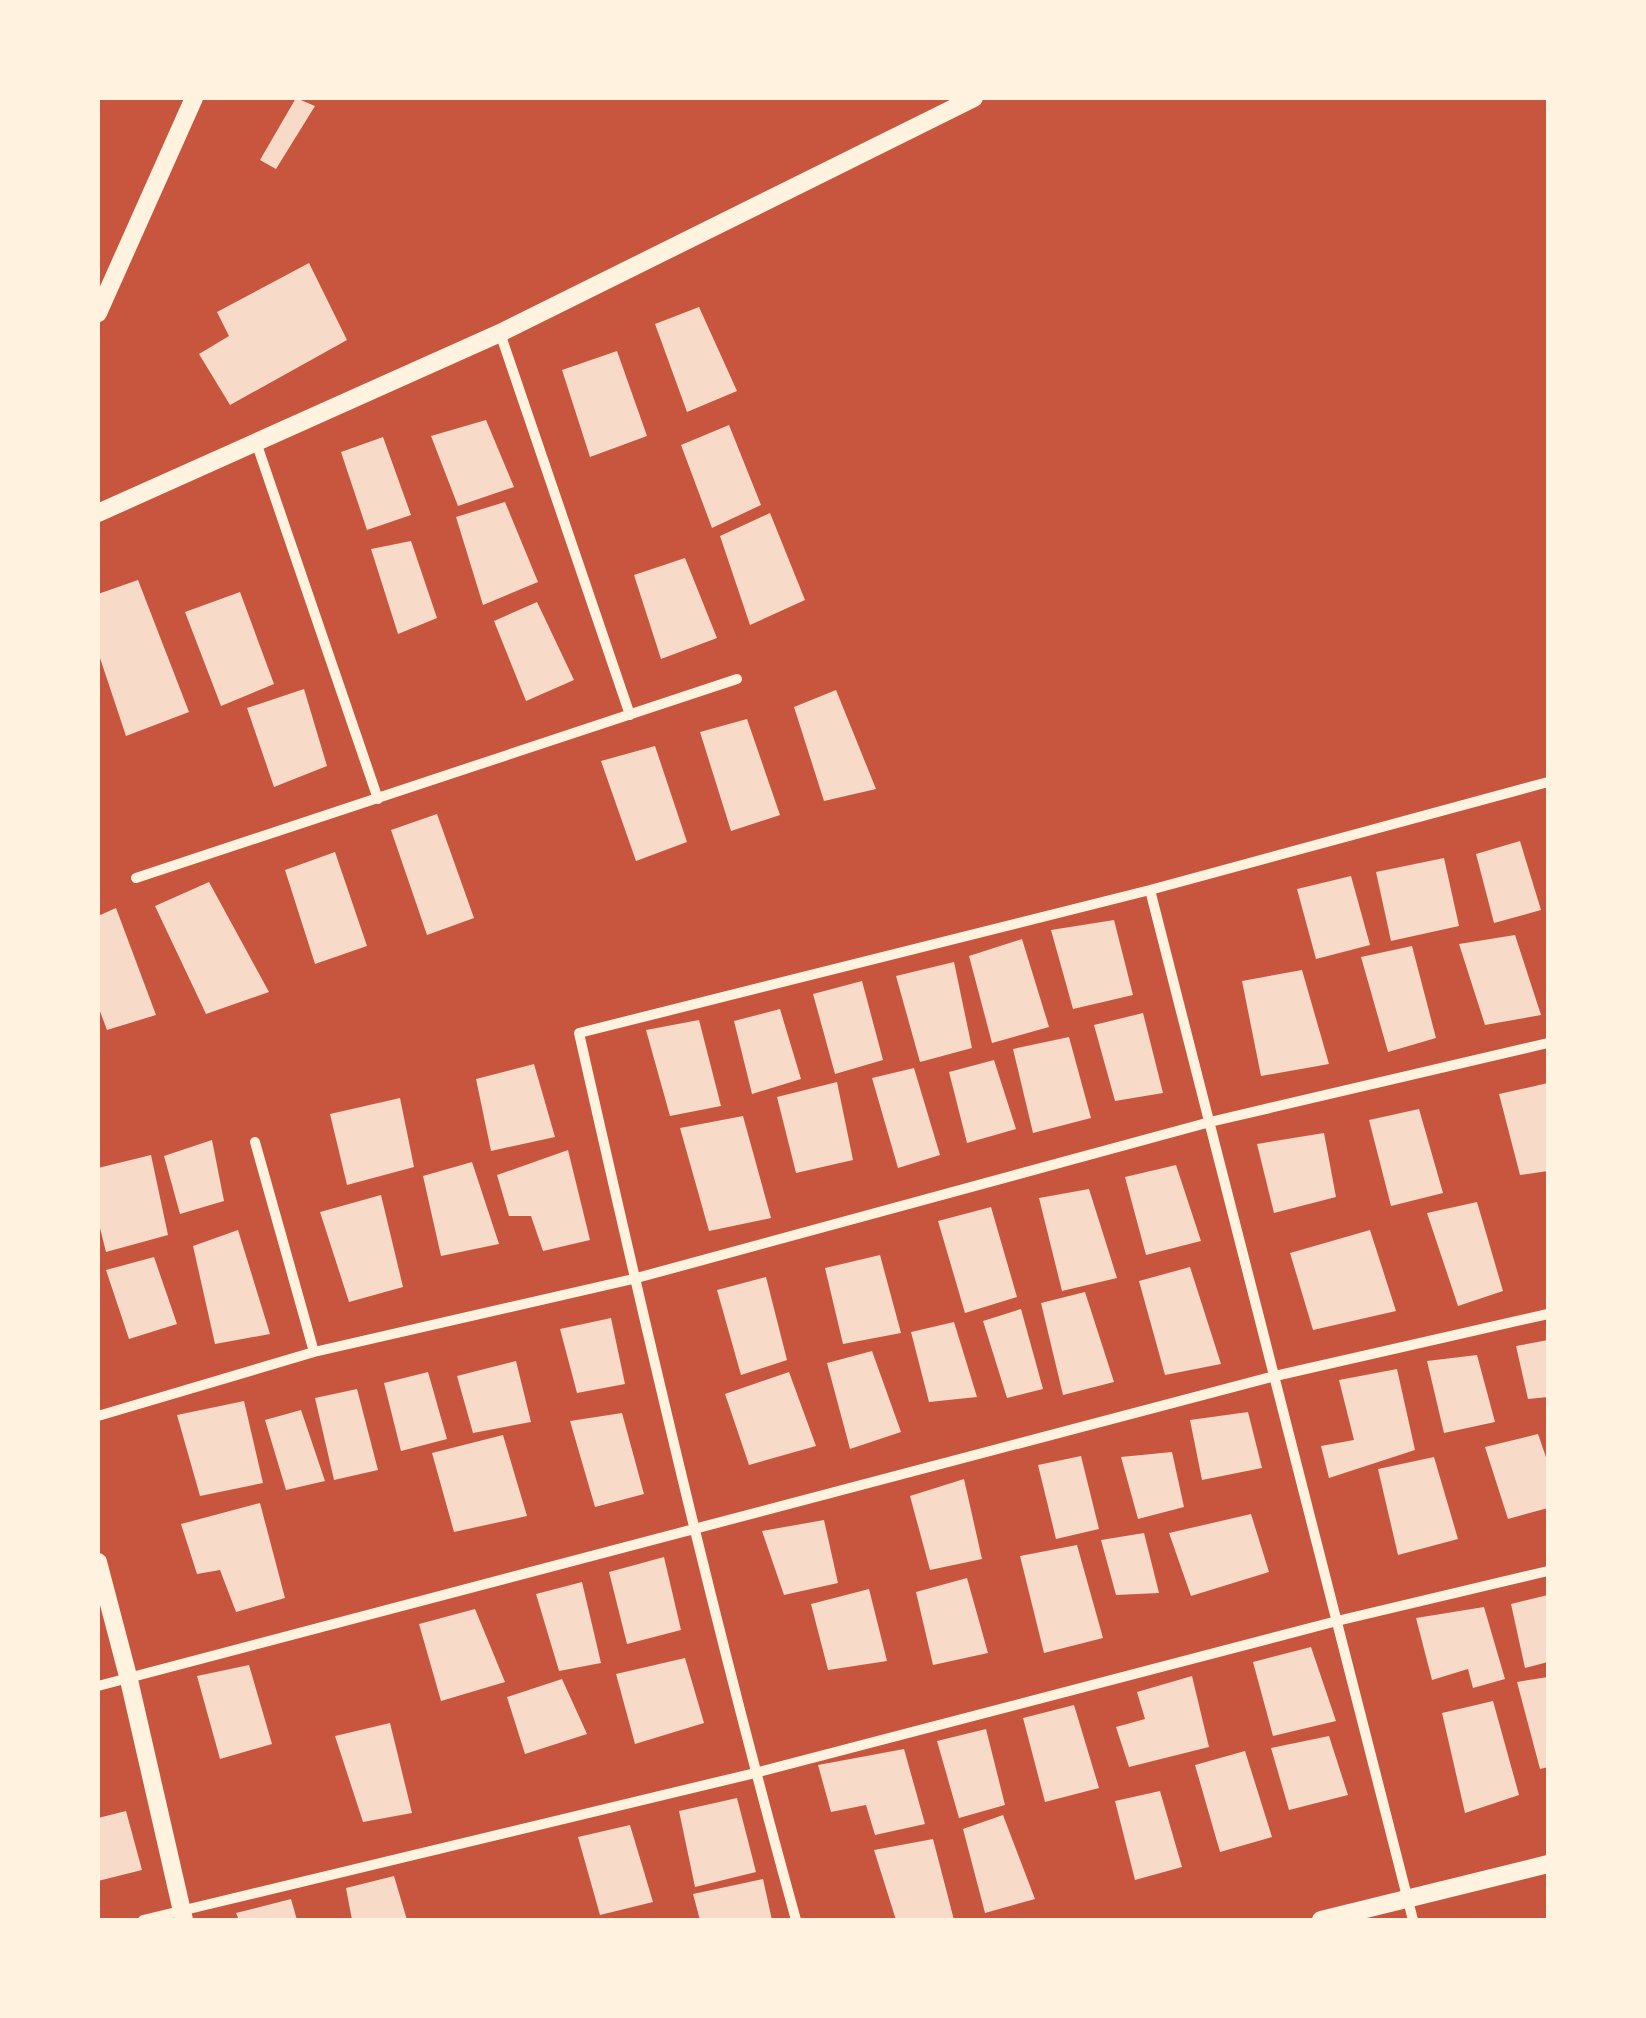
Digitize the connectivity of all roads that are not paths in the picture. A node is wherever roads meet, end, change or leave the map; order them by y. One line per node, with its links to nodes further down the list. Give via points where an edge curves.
1 (194, 98): 3 (street)
2 (974, 98): 4 (street)
3 (98, 313)
4 (500, 333): 5 (street); 8 (street)
5 (256, 442): 6 (street); 10 (street)
6 (98, 513)
7 (737, 679): 8 (street)
8 (630, 715): 10 (street)
9 (1548, 782): 12 (street)
10 (378, 799): 11 (street)
11 (136, 878)
12 (1150, 890): 14 (street); 16 (street, via 579,1033)
13 (1548, 1044): 14 (street)
14 (1210, 1122): 16 (street); 19 (street)
15 (255, 1142): 18 (street)
16 (633, 1279): 18 (street); 21 (street)
17 (1548, 1314): 19 (street)
18 (314, 1352): 20 (street)
19 (1275, 1376): 21 (street); 24 (street)
20 (98, 1416)
21 (694, 1529): 25 (street); 27 (street)
22 (98, 1562): 25 (street)
23 (1548, 1571): 24 (street)
24 (1337, 1621): 27 (street); 29 (street)
25 (128, 1680): 26 (street); 30 (street)
26 (98, 1686)
27 (755, 1772): 30 (street); 32 (street)
28 (1548, 1864): 29 (street)
29 (1408, 1898): 33 (street); 34 (street)
30 (183, 1916): 31 (street)
31 (144, 1920)
32 (796, 1920)
33 (1321, 1920)
34 (1413, 1920)

